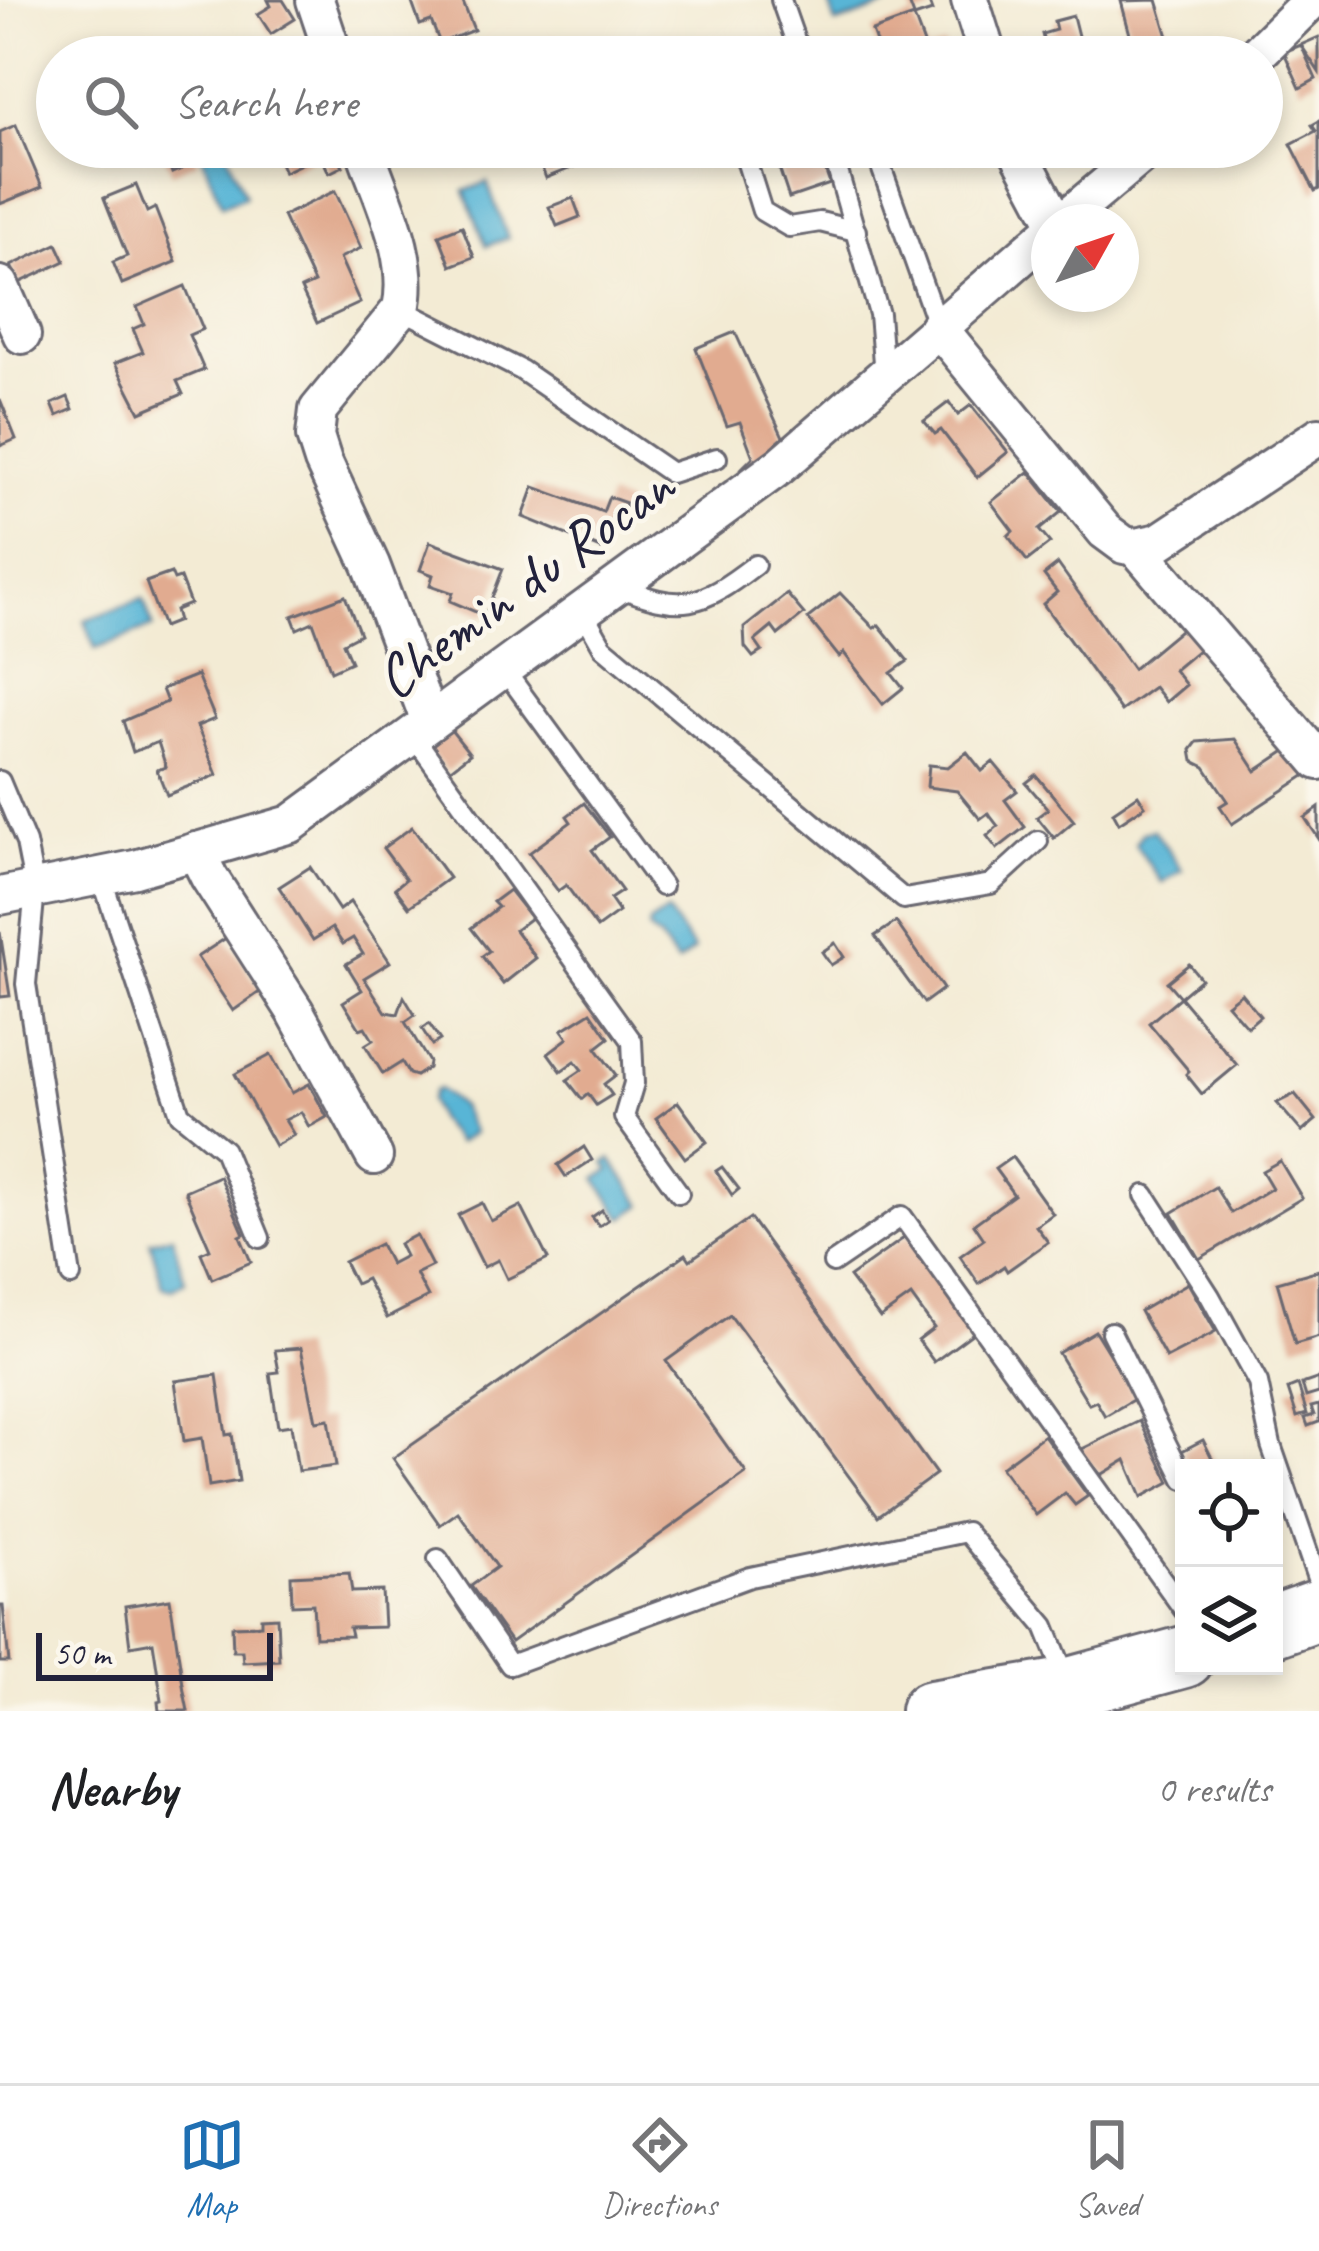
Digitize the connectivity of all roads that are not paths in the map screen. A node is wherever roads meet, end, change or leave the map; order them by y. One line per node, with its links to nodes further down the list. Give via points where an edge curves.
1 (315, 0): 5 (street)
2 (781, 0): 6 (lane)
3 (970, 0): 7 (street)
4 (1312, 0): 8 (street)
5 (327, 36)
6 (794, 36)
7 (981, 36)
8 (1275, 36)
9 (371, 168): 20 (street, via 404,266)
10 (749, 168): 17 (lane, via 762,211 790,226 820,221)
11 (838, 168): 17 (lane)
12 (881, 168): 21 (lane)
13 (1026, 168): 15 (street)
14 (1125, 168): 16 (street)
15 (1045, 204)
16 (1081, 204)
17 (856, 231): 23 (lane, via 879,314)
18 (1031, 248): 21 (street, Chemin du Rocan)
19 (0, 285): 22 (street)
20 (401, 310): 25 (lane, via 521,370 671,473); 31 (street, via 318,410 316,436 371,565)
21 (938, 327): 23 (street, Chemin du Rocan); 26 (street, via 1105,530)
22 (22, 335)
23 (884, 374): 28 (street, Chemin du Rocan, via 780,466)
24 (1319, 436): 26 (street, via 1159,542)
25 (717, 458)
26 (1136, 548): 32 (street)
27 (755, 565): 28 (lane, via 716,595 688,604)
28 (616, 586): 29 (street, Chemin du Rocan)
29 (582, 610): 30 (street, Chemin du Rocan); 34 (lane, via 603,647 904,898 991,884)
30 (503, 668): 31 (street, Chemin du Rocan); 37 (lane)
31 (421, 728): 35 (street, Chemin du Rocan, via 291,824); 40 (lane, via 632,1041 634,1083 624,1117)
32 (1319, 760)
33 (0, 781): 38 (lane, via 26,843)
34 (1038, 842)
35 (196, 851): 36 (street, Chemin du Rocan); 39 (street)
36 (101, 876): 38 (street, Chemin du Rocan); 42 (lane, via 180,1114 224,1150)
37 (662, 886)
38 (18, 892): 44 (lane)
39 (374, 1156)
40 (680, 1193)
41 (1145, 1195): 48 (lane, via 1258,1383)
42 (260, 1238)
43 (833, 1263): 49 (lane, via 902,1216)
44 (70, 1276)
45 (1111, 1332): 46 (lane)
46 (1175, 1462)
47 (439, 1558): 53 (lane, via 510,1665 750,1577 966,1532 1045,1626)
48 (1319, 1584)
49 (1175, 1597)
50 (1319, 1610): 51 (main road)
51 (1283, 1623)
52 (1175, 1659): 53 (main road)
53 (1070, 1688): 54 (main road)
54 (931, 1711)

